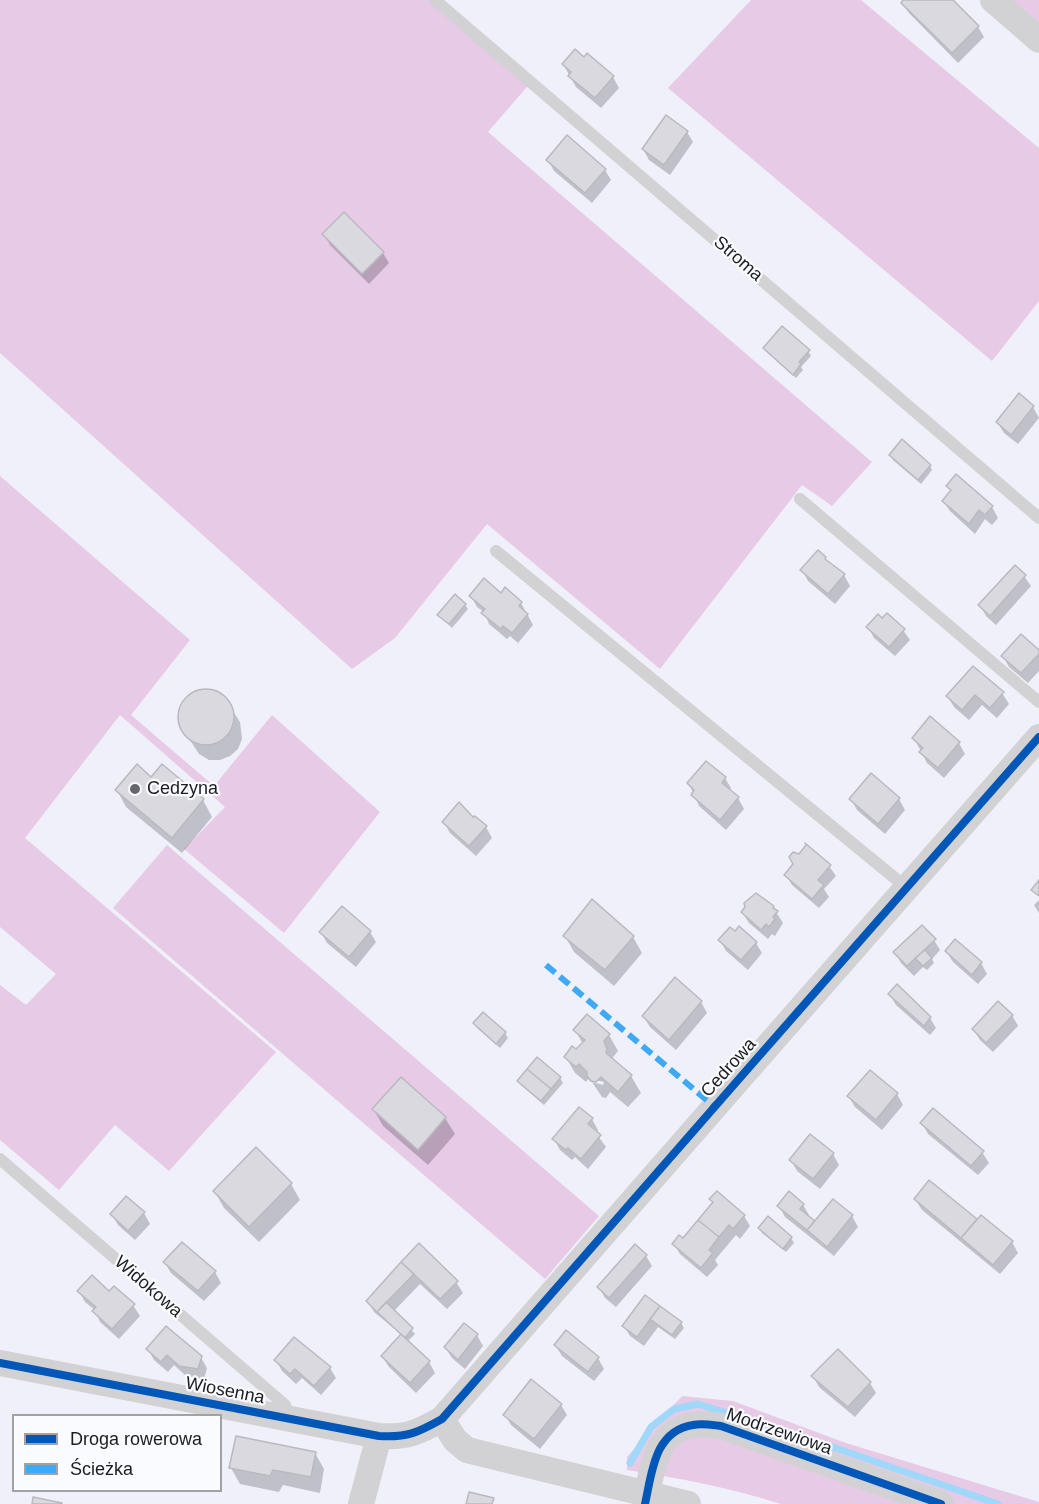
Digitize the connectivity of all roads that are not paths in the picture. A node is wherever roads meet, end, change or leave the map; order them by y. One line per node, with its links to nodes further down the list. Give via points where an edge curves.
1 (435, 0): 5 (lane, Stroma)
2 (993, 0): 3 (street)
3 (1039, 40)
4 (800, 499): 7 (lane)
5 (1039, 518)
6 (496, 551): 9 (lane)
7 (1039, 702)
8 (1039, 737): 9 (street, Cedrowa)
9 (907, 888): 13 (street, Cedrowa)
10 (0, 1159): 12 (lane, Widokowa, via 285,1405)
11 (0, 1364): 12 (street, Wiosenna)
12 (290, 1419): 14 (street, Wiosenna)
13 (442, 1419): 14 (street, Wiosenna, via 416,1434); 15 (street, via 455,1440 467,1450)
14 (379, 1436): 16 (street)
15 (646, 1499): 17 (street); 18 (street, Modrzewiowa, via 651,1469 664,1440 679,1429 694,1425 721,1426)
16 (361, 1504)
17 (688, 1504)
18 (941, 1504)

